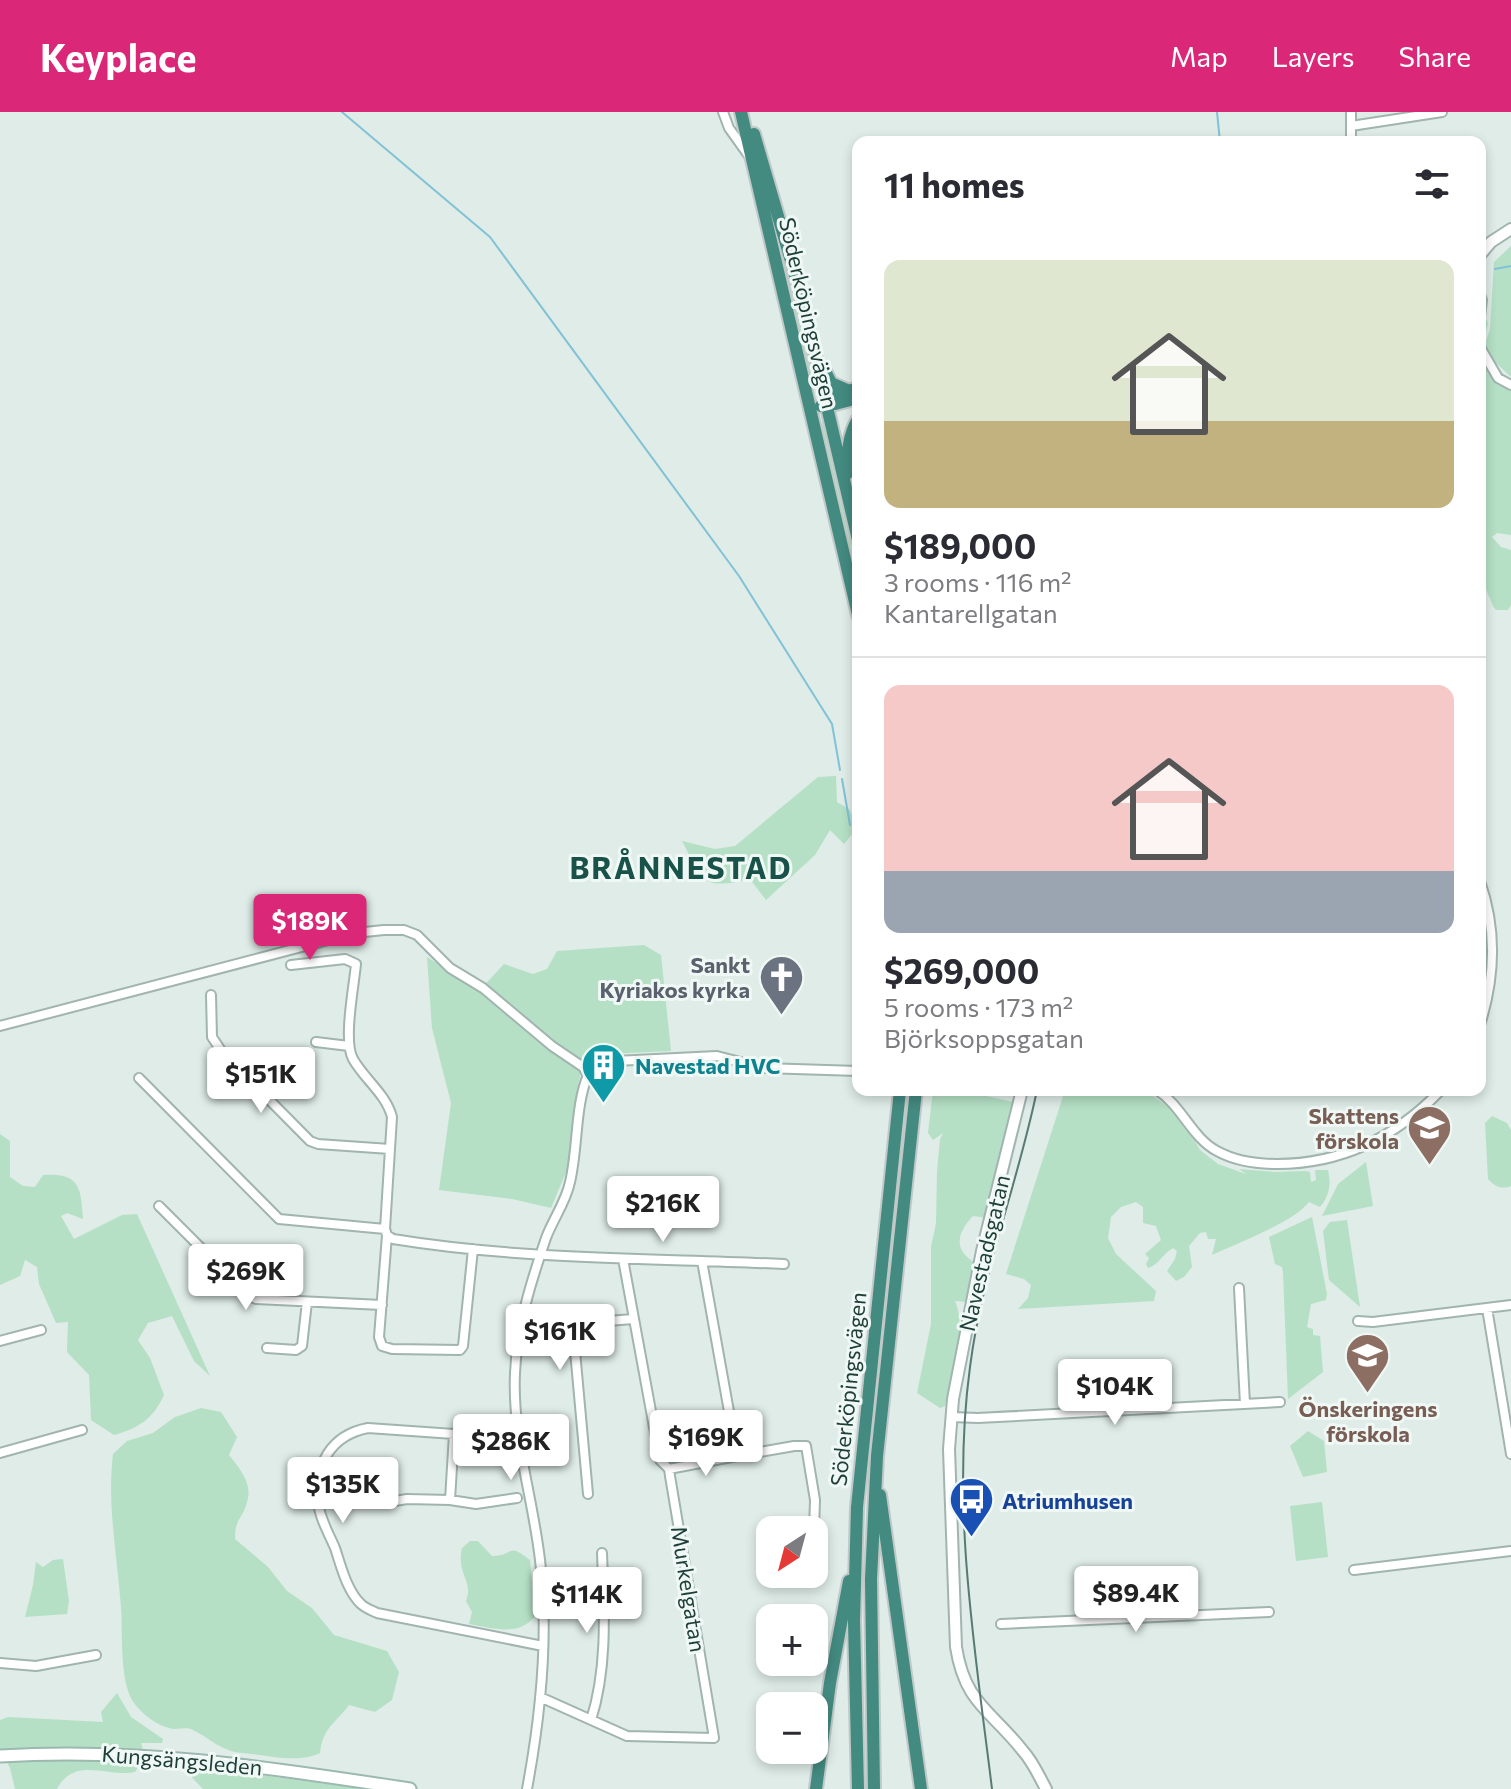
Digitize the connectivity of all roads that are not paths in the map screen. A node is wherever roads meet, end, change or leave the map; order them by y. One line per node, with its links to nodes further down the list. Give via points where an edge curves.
1 (723, 112): 8 (street, Söderköpingsvägen)
2 (741, 112): 8 (highway, Söderköpingsvägen)
3 (748, 112): 11 (highway, Söderköpingsvägen)
4 (1351, 112): 6 (street)
5 (1442, 112): 6 (street)
6 (1351, 126): 7 (street)
7 (1351, 136)
8 (752, 160): 13 (highway, Söderköpingsvägen)
9 (1511, 229): 10 (street)
10 (1486, 248)
11 (801, 295): 15 (highway, via 825,374 831,383); 17 (highway, Söderköpingsvägen)
12 (1486, 357): 14 (street, via 1498,378)
13 (804, 385): 17 (highway); 18 (highway, Söderköpingsvägen)
14 (1511, 385)
15 (852, 391)
16 (852, 393): 17 (highway)
17 (824, 402): 18 (highway); 20 (highway, Söderköpingsvägen)
18 (815, 424): 22 (highway, Söderköpingsvägen)
19 (852, 430): 20 (highway)
20 (850, 504): 21 (highway, Söderköpingsvägen)
21 (852, 513)
22 (852, 588)
23 (1486, 907): 26 (street, via 1493,965)
24 (291, 965): 29 (street, via 345,959 356,964)
25 (211, 995): 38 (street, via 212,1037 222,1052 310,1141)
26 (1486, 997)
27 (0, 1026): 31 (street, via 355,933 404,930 417,935 450,968 483,988)
28 (316, 1042): 29 (street)
29 (349, 1046): 38 (street, via 388,1104)
30 (852, 1071): 31 (street, via 763,1068 717,1056 615,1061)
31 (588, 1075): 42 (street, via 568,1191)
32 (139, 1078): 40 (street, via 279,1219)
33 (899, 1096): 74 (highway, Söderköpingsvägen)
34 (915, 1096): 65 (highway, Söderköpingsvägen)
35 (1021, 1096): 58 (street, Navestadsgatan, via 982,1251)
36 (1165, 1096): 37 (street, via 1215,1151 1242,1160 1299,1164 1335,1158 1375,1142)
37 (1435, 1096)
38 (390, 1149): 40 (street)
39 (159, 1206): 47 (street, via 249,1296)
40 (386, 1232): 41 (street, via 393,1239); 48 (street)
41 (473, 1249): 42 (street); 48 (street, via 460,1350 382,1346)
42 (541, 1255): 43 (street); 59 (street, via 525,1298 515,1374)
43 (623, 1259): 44 (street); 51 (street, Murkelgatan)
44 (702, 1261): 45 (street); 64 (street)
45 (784, 1264)
46 (1239, 1288): 57 (street)
47 (307, 1302): 48 (street); 55 (street, via 302,1346)
48 (382, 1305)
49 (1511, 1305): 50 (street)
50 (1487, 1308): 52 (street); 63 (street)
51 (633, 1319): 66 (street, Murkelgatan, via 660,1460); 67 (street, via 583,1323 576,1334)
52 (1358, 1321)
53 (41, 1330): 54 (street)
54 (0, 1341)
55 (267, 1348)
56 (1280, 1402): 57 (street)
57 (1245, 1404): 58 (street)
58 (951, 1417): 84 (street, Navestadsgatan, via 959,1667 975,1700 1023,1750)
59 (519, 1428): 61 (street); 78 (street, via 541,1561)
60 (82, 1430): 62 (street)
61 (454, 1434): 69 (street); 78 (street, via 368,1428 347,1434 329,1450 318,1479 318,1504 348,1583 361,1605 377,1613)
62 (0, 1453)
63 (1511, 1454)
64 (737, 1456): 66 (street); 71 (street, via 806,1446)
65 (877, 1456): 89 (highway, Söderköpingsvägen, via 871,1579); 90 (highway)
66 (669, 1469): 82 (street, Murkelgatan, via 714,1738 627,1736)
67 (588, 1494)
68 (517, 1498): 69 (street, via 476,1504)
69 (450, 1500): 70 (street)
70 (383, 1503)
71 (815, 1516)
72 (1511, 1551): 75 (street)
73 (602, 1553): 82 (street, via 602,1654)
74 (854, 1555): 87 (highway); 88 (highway, Söderköpingsvägen)
75 (1354, 1570)
76 (1269, 1612): 77 (street)
77 (1001, 1624)
78 (543, 1646): 81 (street)
79 (96, 1655): 80 (street, via 36,1666)
80 (0, 1663)
81 (540, 1697): 82 (street, Murkelgatan); 86 (street)
82 (591, 1720)
83 (0, 1756): 85 (main road, Kungsängsleden, via 159,1755)
84 (1043, 1787)
85 (410, 1789)
86 (527, 1789)
87 (816, 1789)
88 (858, 1789)
89 (874, 1789)
90 (921, 1789)

